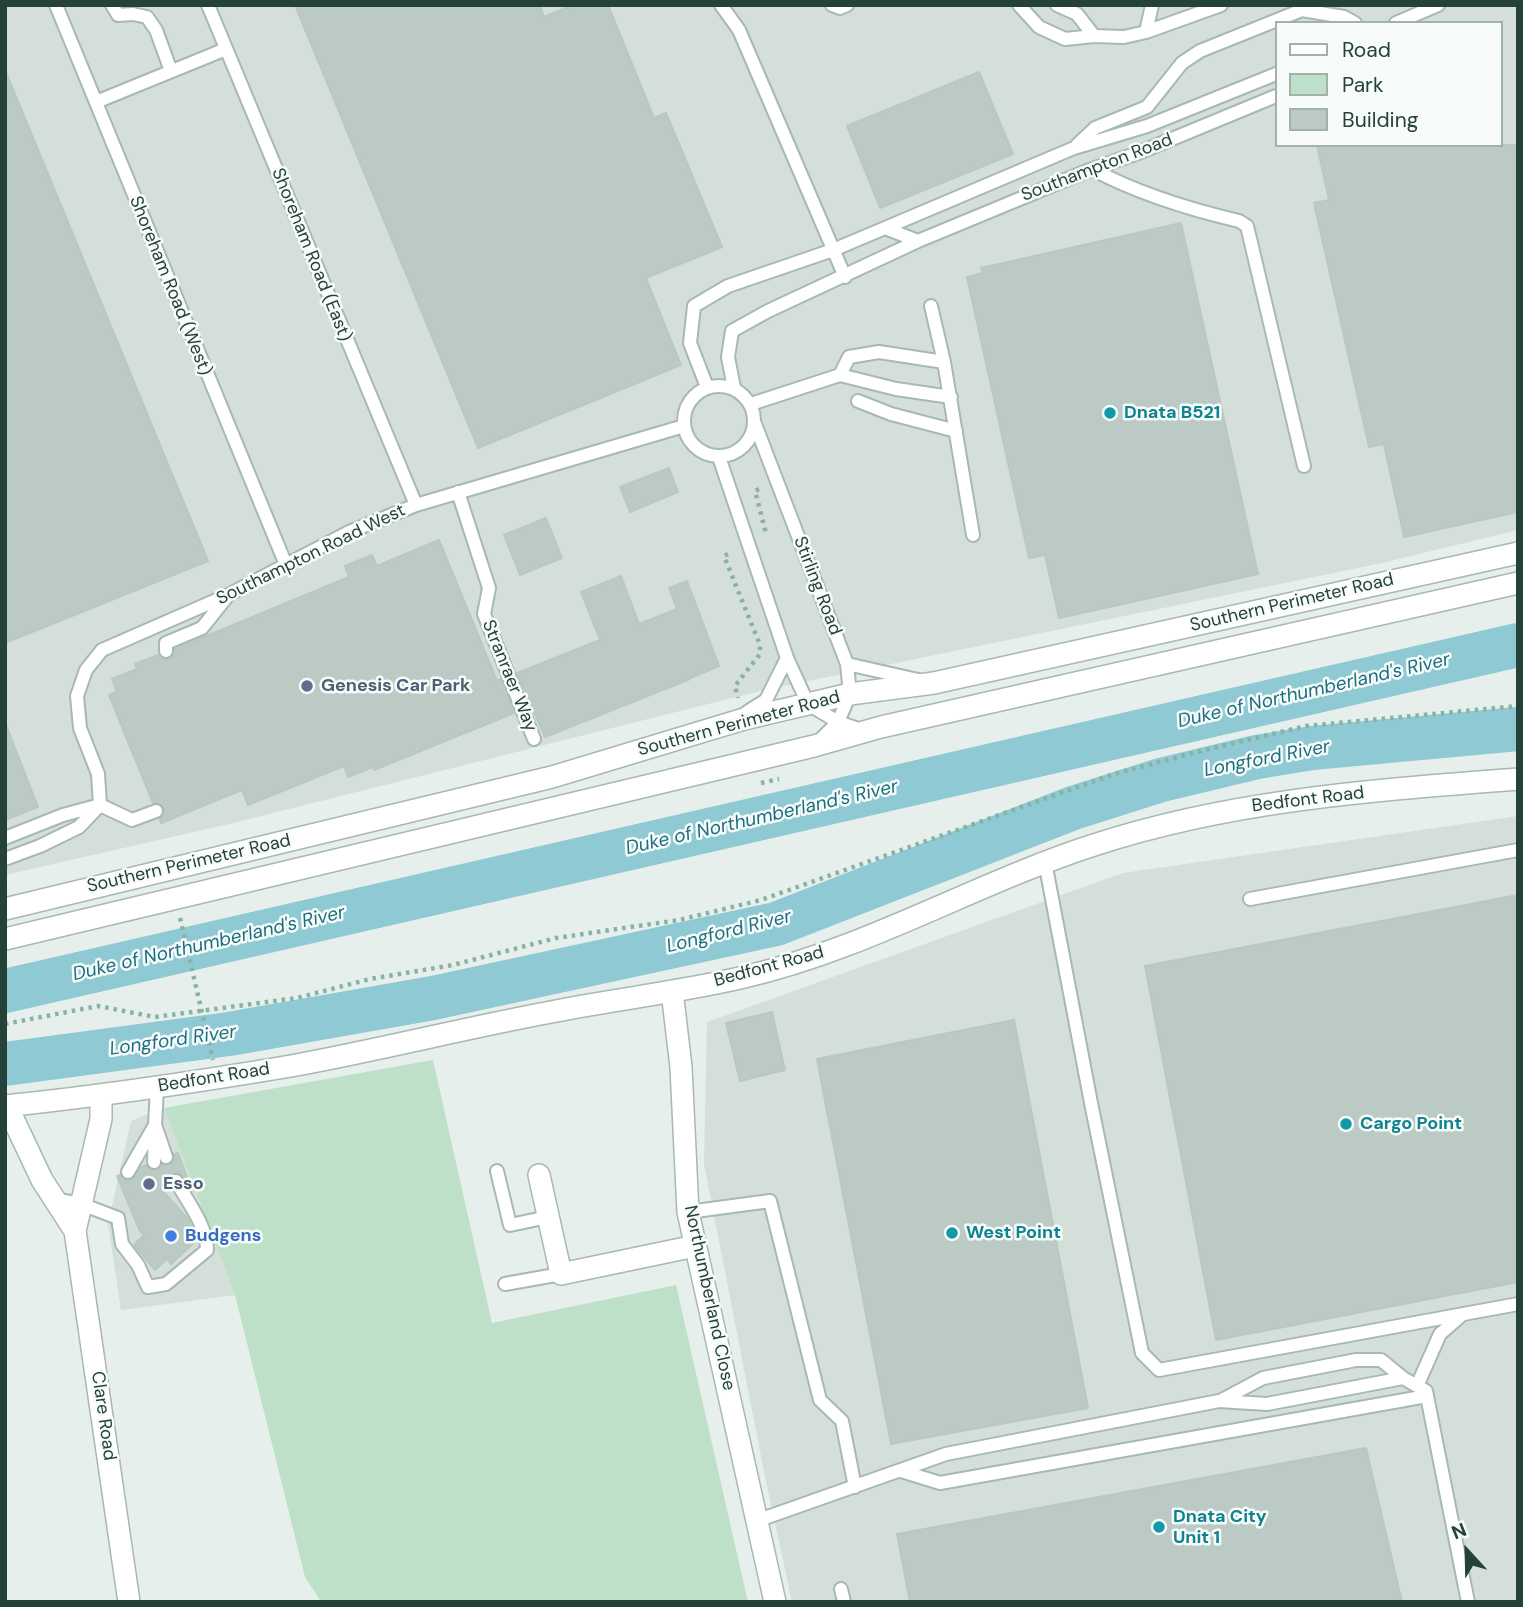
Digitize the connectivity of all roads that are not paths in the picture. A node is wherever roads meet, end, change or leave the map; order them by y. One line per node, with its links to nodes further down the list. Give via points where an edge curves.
1 (56, 5): 22 (lane, Shoreham Road (West))
2 (112, 5): 19 (lane, via 118,15 147,17)
3 (208, 5): 18 (lane, Shoreham Road (East))
4 (721, 5): 27 (lane, via 739,30)
5 (832, 5): 6 (lane)
6 (847, 5)
7 (1019, 5): 17 (lane, via 1039,27 1065,39)
8 (1057, 5): 17 (lane, via 1077,13)
9 (1152, 5): 16 (lane)
10 (1221, 5): 16 (lane)
11 (1438, 5): 15 (lane)
12 (1274, 21): 23 (lane, Southampton Road, via 1199,51 1182,63 1147,107 1095,128)
13 (1274, 21): 14 (lane, Southampton Road, via 1302,10)
14 (1351, 21)
15 (1401, 21)
16 (1146, 32): 17 (lane)
17 (1094, 36)
18 (226, 49): 19 (lane); 43 (lane, Shoreham Road (East))
19 (171, 71): 22 (lane)
20 (1274, 75): 23 (lane, Southampton Road, via 1147,126)
21 (1274, 97): 24 (lane, Southampton Road)
22 (96, 102): 46 (lane, Shoreham Road (West))
23 (1074, 148): 25 (lane, Southampton Road)
24 (1092, 169): 26 (lane, Southampton Road); 41 (lane, via 1116,182 1247,226)
25 (885, 228): 26 (lane); 27 (lane, Southampton Road)
26 (918, 241): 28 (lane, Southampton Road)
27 (833, 250): 28 (lane); 32 (lane, Southampton Road, via 727,286 694,306 690,343)
28 (845, 277): 33 (lane, Southampton Road, via 732,331 728,357)
29 (931, 306): 30 (lane)
30 (944, 362): 31 (lane, via 879,352 849,356); 34 (lane)
31 (840, 375): 34 (lane); 36 (lane)
32 (707, 387): 33 (lane); 38 (lane, via 689,402)
33 (734, 388): 36 (lane)
34 (951, 397): 39 (lane)
35 (858, 401): 39 (lane)
36 (751, 404): 37 (lane)
37 (755, 424): 40 (lane, via 752,437 741,449); 51 (lane, Stirling Road)
38 (684, 426): 40 (lane, via 694,447); 42 (lane, Southampton Road West)
39 (956, 431): 44 (lane)
40 (719, 457): 50 (lane)
41 (1304, 466)
42 (458, 492): 43 (lane, Southampton Road West); 58 (lane, Stranraer Way, via 489,588 484,614)
43 (416, 505): 46 (lane, Southampton Road West, via 349,532)
44 (973, 535)
45 (1518, 553): 52 (street, Southern Perimeter Road)
46 (286, 565): 48 (lane, Southampton Road West)
47 (1518, 583): 57 (street, Southern Perimeter Road)
48 (228, 595): 49 (lane, via 202,628 166,643); 61 (lane, Southampton Road West, via 102,650 86,670 77,709 98,774)
49 (166, 651)
50 (787, 658): 54 (lane); 55 (lane, via 766,700)
51 (847, 664): 52 (lane); 53 (lane, Stirling Road)
52 (934, 683): 53 (street, Southern Perimeter Road)
53 (850, 694): 54 (street, Southern Perimeter Road); 56 (lane)
54 (808, 704): 55 (street, Southern Perimeter Road); 56 (lane)
55 (738, 718): 68 (street, Southern Perimeter Road, via 552,778)
56 (838, 722): 57 (lane); 59 (lane)
57 (865, 731): 59 (street, Southern Perimeter Road)
58 (534, 739)
59 (814, 746): 69 (street, Southern Perimeter Road)
60 (1518, 779): 66 (street, Bedfont Road, via 1246,807 1158,826)
61 (100, 805): 62 (lane, via 132,820); 63 (lane); 65 (lane, via 79,827)
62 (156, 811)
63 (5, 838)
64 (1518, 850): 67 (lane)
65 (5, 859)
66 (1045, 862): 70 (street, Bedfont Road, via 816,956 744,977); 91 (lane, via 1142,1353 1159,1370)
67 (1250, 900)
68 (5, 909)
69 (5, 939)
70 (671, 991): 71 (street, Bedfont Road); 83 (street, Northumberland Close, via 681,1067)
71 (158, 1088): 72 (street, Bedfont Road); 74 (lane)
72 (101, 1097): 73 (street, Bedfont Road); 81 (street, Clare Road, via 101,1119)
73 (6, 1106): 80 (street, Clare Road)
74 (155, 1125): 75 (lane); 76 (lane)
75 (160, 1160)
76 (134, 1169)
77 (497, 1171): 84 (lane, via 510,1225)
78 (539, 1175): 84 (street)
79 (176, 1181): 85 (lane, via 204,1232 207,1250 166,1284 148,1287 122,1244)
80 (53, 1199): 81 (lane); 86 (street, Clare Road)
81 (81, 1204): 85 (lane); 86 (street, Clare Road)
82 (131, 1211): 85 (lane)
83 (688, 1212): 87 (street, Northumberland Close); 97 (lane, via 770,1201 820,1400 842,1421)
84 (548, 1217): 88 (street)
85 (118, 1218)
86 (75, 1231): 99 (street, Clare Road)
87 (695, 1246): 88 (street); 98 (street, Northumberland Close)
88 (561, 1274): 89 (lane)
89 (505, 1284)
90 (1518, 1304): 91 (lane)
91 (1463, 1314): 93 (lane, via 1440,1334)
92 (1403, 1378): 93 (lane); 95 (lane, via 1267,1404); 95 (lane, via 1381,1360 1356,1360 1263,1378)
93 (1417, 1386): 94 (lane)
94 (1427, 1396): 96 (lane, via 940,1483); 101 (lane)
95 (1219, 1401): 96 (lane, via 946,1454)
96 (900, 1471): 97 (lane)
97 (855, 1487): 98 (lane)
98 (759, 1520): 100 (street, Northumberland Close)
99 (130, 1602)
100 (775, 1602)
101 (1468, 1602)

